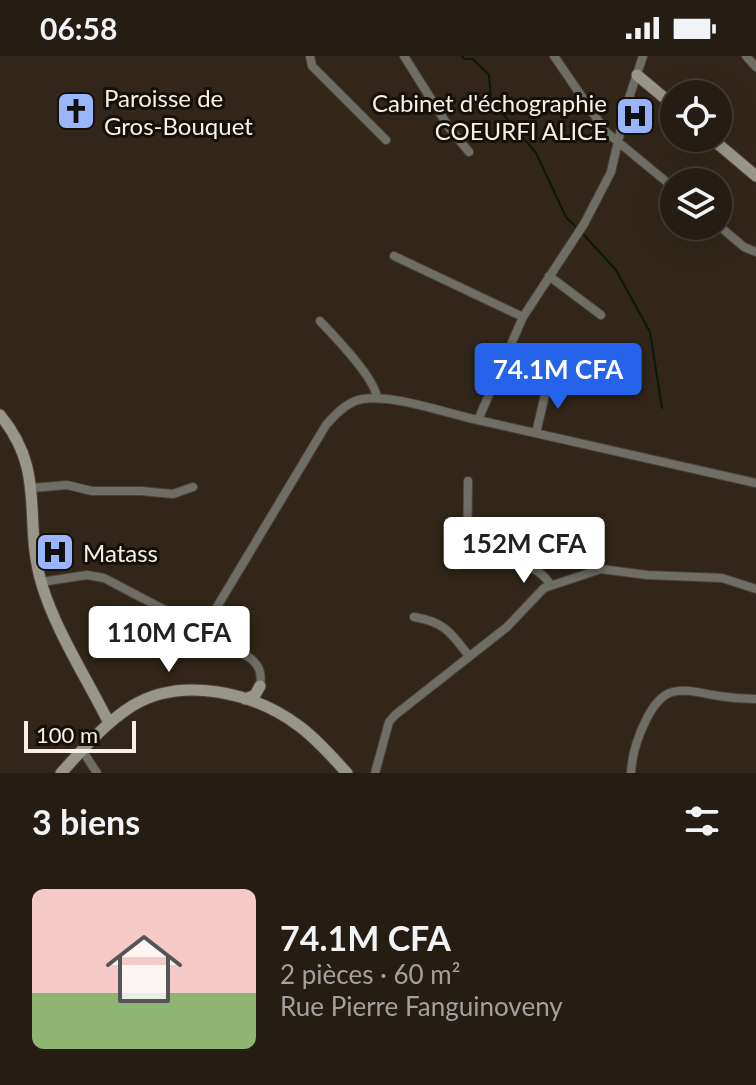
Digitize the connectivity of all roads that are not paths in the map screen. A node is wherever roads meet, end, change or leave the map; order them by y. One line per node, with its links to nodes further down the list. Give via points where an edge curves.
1 (310, 56): 9 (street, via 312,66)
2 (404, 56): 11 (street)
3 (554, 56): 10 (street, via 606,132)
4 (643, 56): 7 (street)
5 (746, 56): 6 (street)
6 (756, 67)
7 (637, 75): 8 (main road); 10 (street)
8 (660, 94)
9 (386, 140)
10 (618, 141): 13 (street); 18 (street, via 600,197)
11 (469, 152)
12 (728, 152): 14 (main road)
13 (660, 176)
14 (756, 176)
15 (732, 237): 16 (street)
16 (756, 252)
17 (394, 256): 20 (street)
18 (549, 276): 19 (street); 20 (street)
19 (601, 315)
20 (523, 317): 25 (street)
21 (320, 321): 23 (street)
22 (548, 382): 26 (street)
23 (377, 397): 25 (street); 37 (street, via 357,400 326,425)
24 (0, 415): 30 (main road, via 24,454)
25 (478, 420): 26 (street)
26 (536, 433): 28 (street)
27 (468, 481): 31 (street)
28 (756, 483)
29 (193, 487): 30 (street, via 173,494 67,485)
30 (32, 488): 33 (main road)
31 (467, 563): 32 (street); 34 (street, via 491,561 535,569)
32 (456, 565)
33 (41, 582): 37 (street, via 87,575 104,578); 43 (main road)
34 (550, 584): 35 (street, via 609,568 722,578); 38 (street, via 514,622)
35 (756, 589)
36 (414, 617): 38 (street, via 449,630)
37 (203, 630): 39 (street, via 257,664)
38 (469, 656): 48 (street, via 389,722)
39 (260, 686): 40 (main road); 42 (main road)
40 (244, 699): 42 (main road); 43 (main road, via 205,691 171,692 133,705)
41 (756, 699): 49 (street, via 684,690 660,698 637,738)
42 (266, 706): 47 (main road, via 301,727)
43 (109, 723): 44 (main road)
44 (82, 750): 45 (main road); 46 (street)
45 (61, 773)
46 (97, 773)
47 (347, 773)
48 (375, 773)
49 (631, 773)

